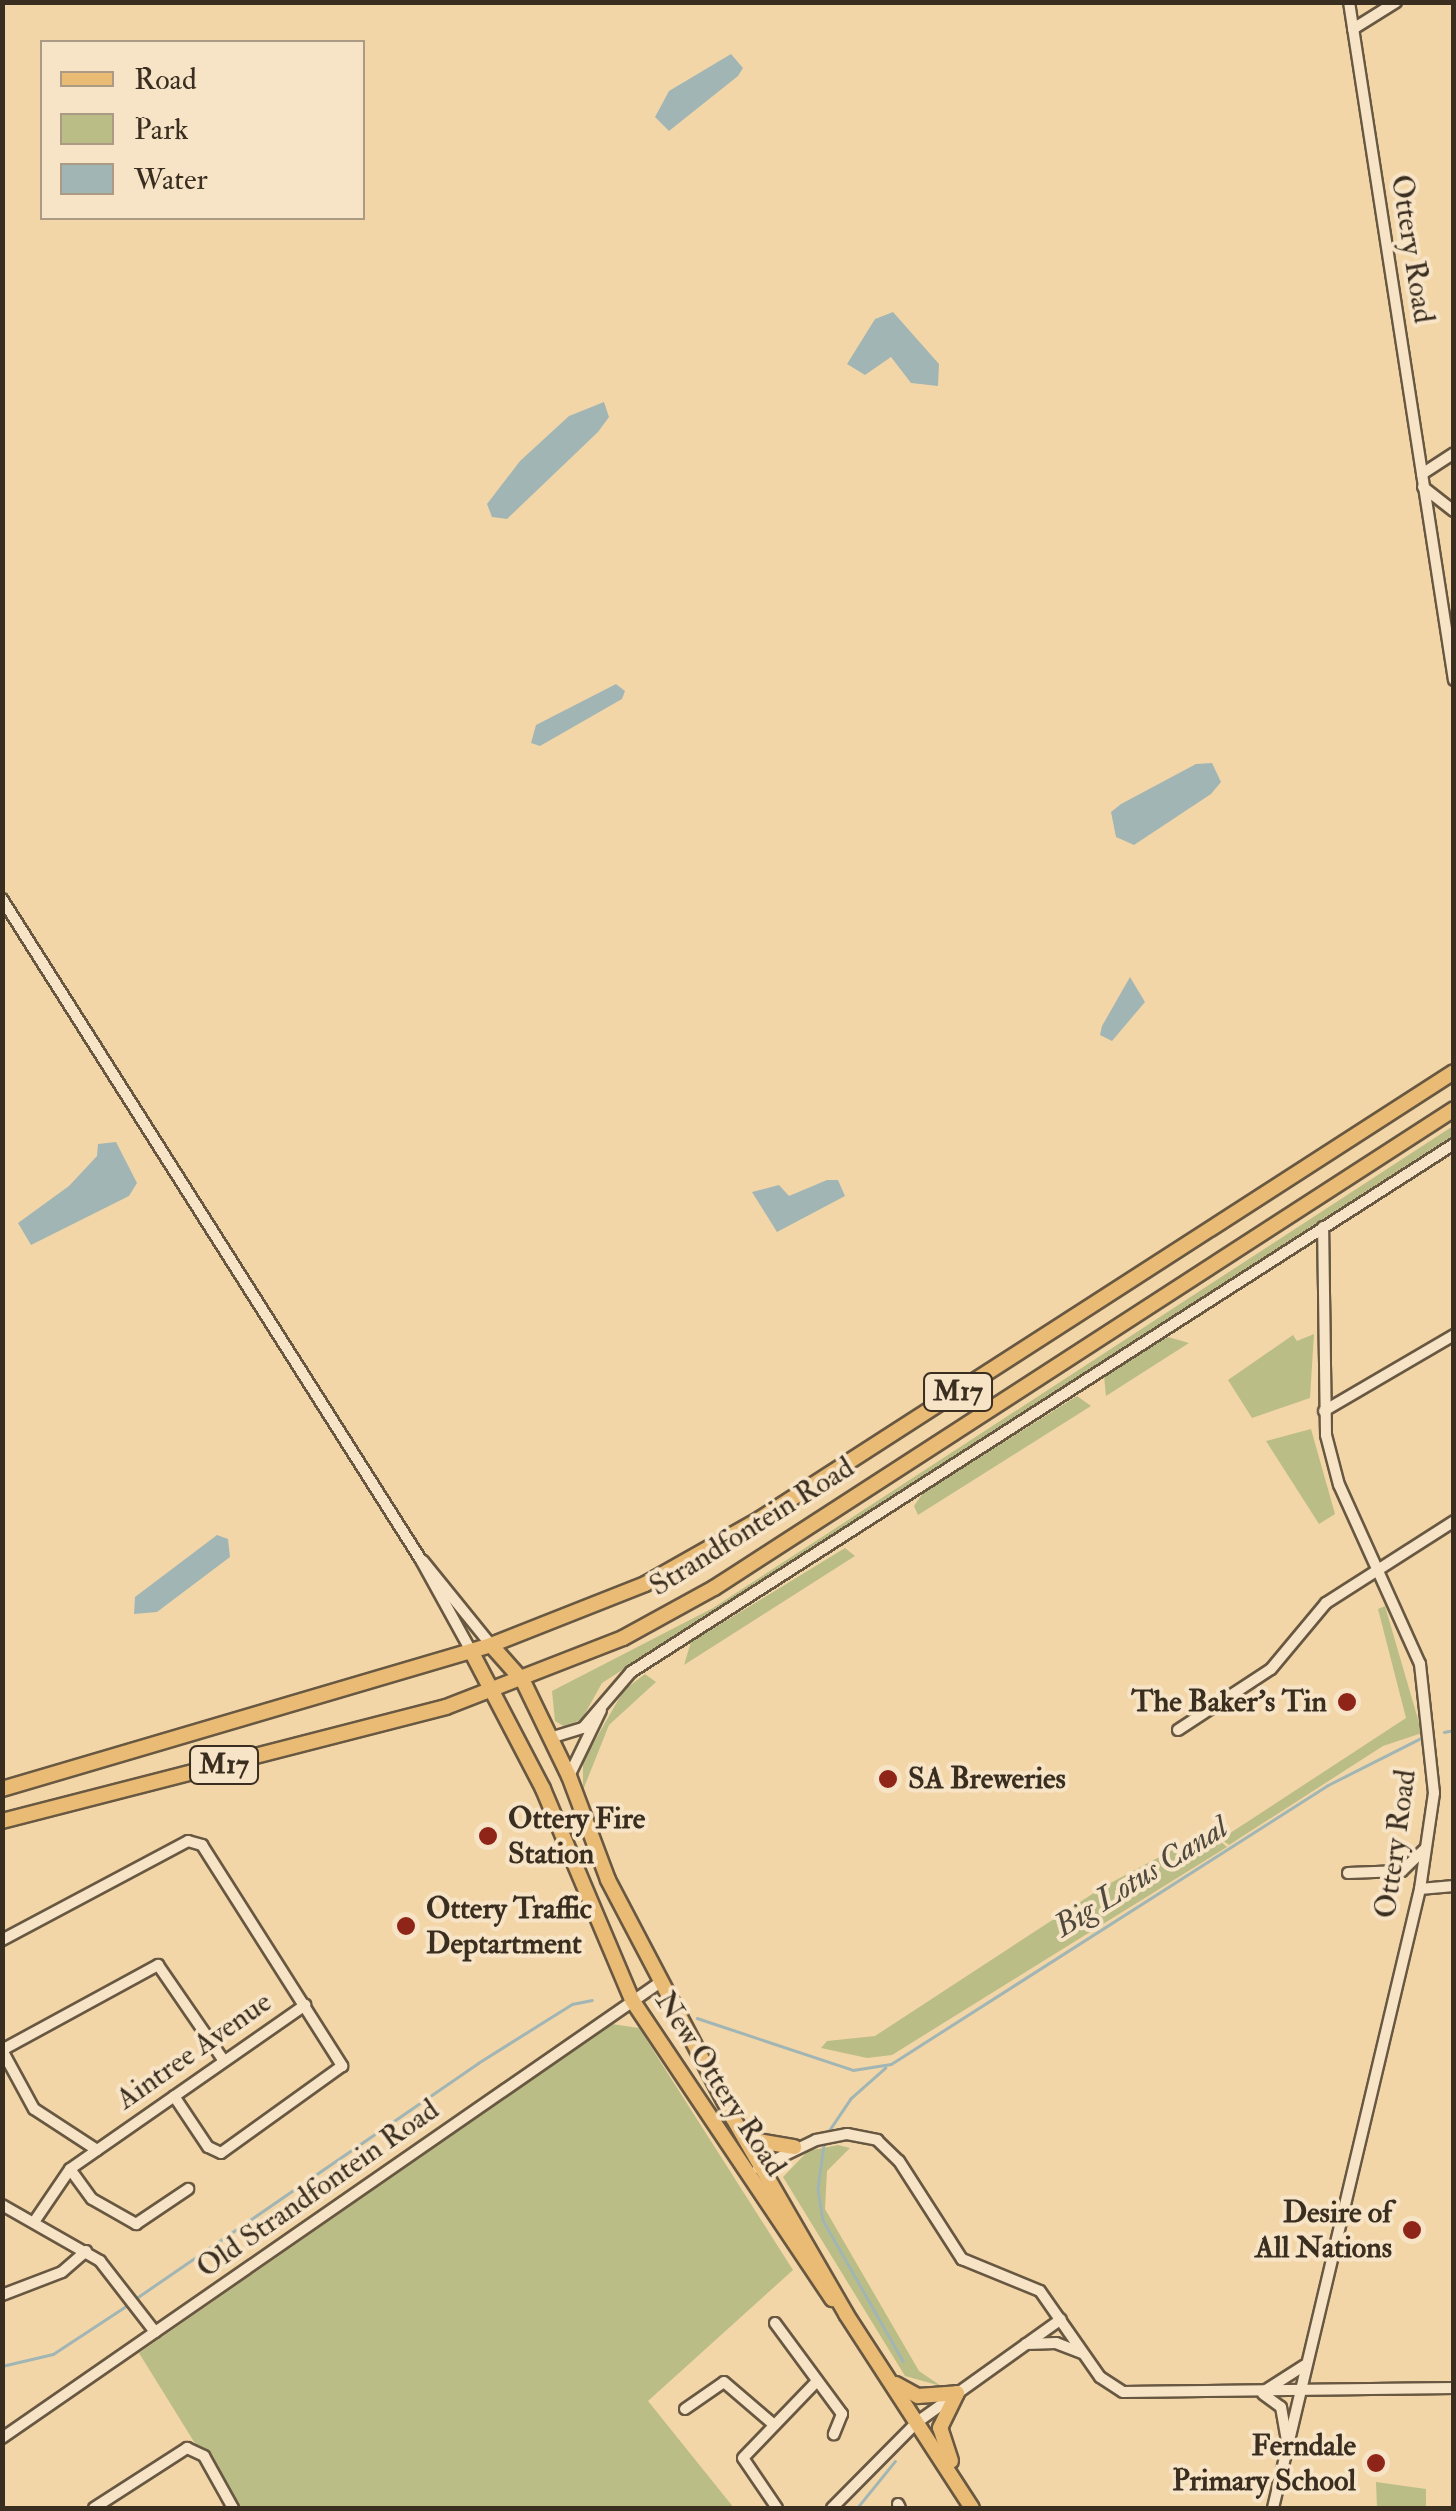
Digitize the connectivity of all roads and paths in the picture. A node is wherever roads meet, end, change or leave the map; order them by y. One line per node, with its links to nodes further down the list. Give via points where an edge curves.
1 (1349, 2): 3 (street, Ottery Road)
2 (1396, 2): 3 (street)
3 (1353, 29): 5 (street, Ottery Road)
4 (1454, 453): 5 (street)
5 (1423, 480): 6 (street); 7 (street, Ottery Road)
6 (1454, 512)
7 (1454, 680)
8 (2, 899): 16 (street)
9 (1454, 1072): 18 (main road, Strandfontein Road / M17, via 760,1520 628,1592)
10 (1454, 1109): 20 (main road, Strandfontein Road / M17, via 714,1588)
11 (1454, 1144): 12 (street)
12 (1323, 1228): 14 (street, Ottery Road); 22 (street, Strandfontein Road, via 631,1672)
13 (1454, 1335): 14 (street)
14 (1324, 1411): 17 (street, Ottery Road, via 1339,1485)
15 (1454, 1522): 17 (street)
16 (421, 1560): 18 (street); 19 (street)
17 (1379, 1568): 23 (street, via 1318,1609 1270,1669); 28 (street, Ottery Road, via 1413,1643 1431,1725)
18 (492, 1646): 19 (main road, Strandfontein Road / M17); 20 (main road, New Ottery Road)
19 (472, 1651): 21 (main road, New Ottery Road); 26 (main road, Strandfontein Road / M17)
20 (522, 1681): 21 (main road, Strandfontein Road / M17); 24 (main road, New Ottery Road)
21 (493, 1691): 27 (main road, Strandfontein Road / M17); 34 (main road, New Ottery Road)
22 (602, 1704): 24 (street, Strandfontein Road, via 576,1734); 25 (street, Strandfontein Road)
23 (1178, 1730)
24 (550, 1738): 25 (main road, New Ottery Road)
25 (569, 1776): 33 (main road, New Ottery Road, via 594,1851)
26 (2, 1789)
27 (2, 1820)
28 (1428, 1844): 29 (street, via 1402,1871); 31 (street, Ottery Road)
29 (1348, 1872)
30 (1454, 1886): 31 (street)
31 (1420, 1890): 56 (street, Ottery Road)
32 (2, 1940): 35 (street, Aintree Avenue, via 192,1840 208,1852)
33 (662, 1981): 34 (street, Old Strandfontein Road); 39 (main road, New Ottery Road)
34 (632, 2000): 44 (main road, New Ottery Road); 53 (street, Old Strandfontein Road)
35 (305, 2005): 37 (street, Aintree Avenue); 38 (street, via 342,2066 290,2107 221,2153 208,2147)
36 (2, 2050): 37 (street, via 158,1964); 41 (street, via 34,2109)
37 (224, 2061): 38 (street, Aintree Avenue)
38 (174, 2096): 41 (street, Aintree Avenue)
39 (745, 2138): 40 (main road); 42 (main road, New Ottery Road)
40 (794, 2147): 42 (street); 51 (street, via 866,2136 889,2150 966,2264 1032,2286)
41 (96, 2150): 43 (street, Aintree Avenue)
42 (761, 2166): 44 (street); 50 (main road, New Ottery Road)
43 (70, 2169): 45 (street, via 92,2199 136,2224); 47 (street, Aintree Avenue)
44 (747, 2175): 50 (main road, New Ottery Road)
45 (188, 2188)
46 (5, 2211): 47 (street)
47 (34, 2222): 48 (street)
48 (86, 2251): 49 (street, via 62,2272); 53 (street, via 126,2288)
49 (2, 2294)
50 (846, 2314): 57 (main road, New Ottery Road)
51 (1061, 2319): 54 (street); 55 (street)
52 (775, 2324): 58 (street)
53 (155, 2332): 67 (street, Old Strandfontein Road)
54 (1026, 2344): 55 (street, via 1056,2343); 61 (street)
55 (1088, 2356): 62 (street, via 1108,2385 1124,2392)
56 (1309, 2360): 60 (street, Ottery Road); 62 (street, via 1288,2382)
57 (884, 2373): 61 (main road, via 913,2395); 64 (main road, New Ottery Road)
58 (817, 2381): 65 (street); 66 (street, via 843,2419)
59 (1454, 2388): 60 (street)
60 (1303, 2390): 62 (street); 68 (street, Ottery Road)
61 (956, 2393): 64 (street); 69 (main road, via 940,2436)
62 (1261, 2393): 68 (street, via 1282,2408)
63 (685, 2409): 65 (street, via 724,2382)
64 (916, 2423): 69 (main road, New Ottery Road); 73 (street)
65 (773, 2424): 72 (street, via 743,2464)
66 (834, 2434)
67 (2, 2438)
68 (1288, 2452): 74 (street, Ottery Road)
69 (971, 2506)
70 (94, 2508): 71 (street, via 187,2448 204,2456)
71 (233, 2508)
72 (776, 2508)
73 (832, 2508)
74 (1273, 2508)

